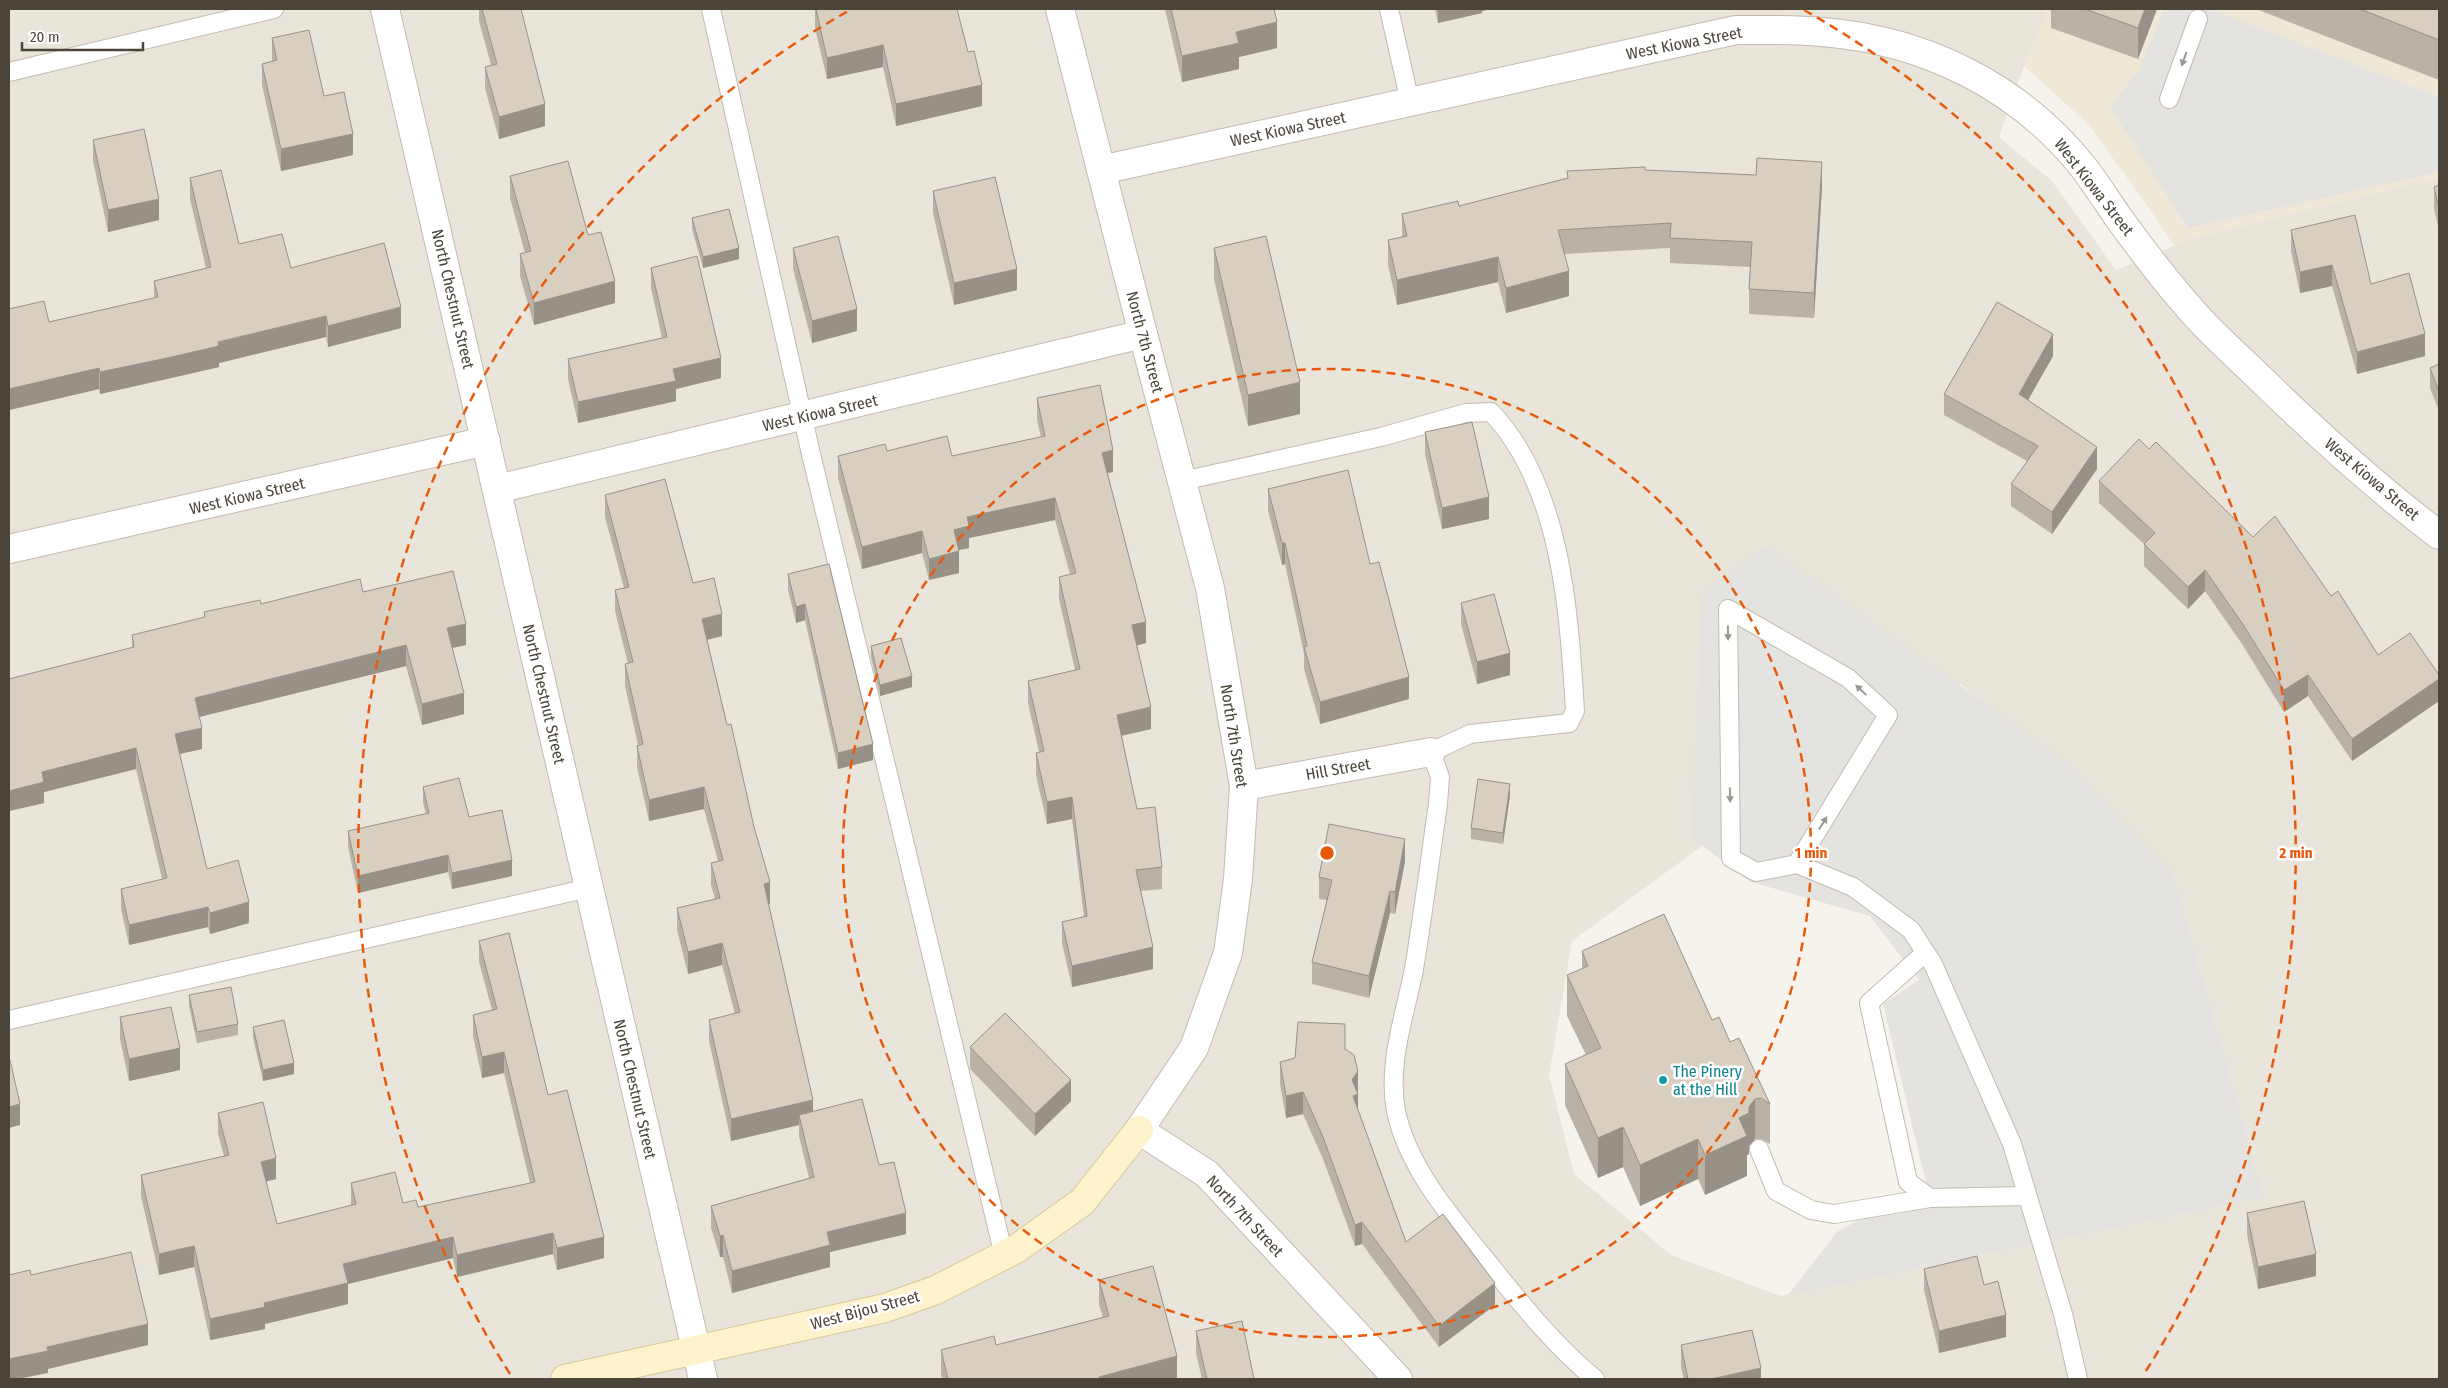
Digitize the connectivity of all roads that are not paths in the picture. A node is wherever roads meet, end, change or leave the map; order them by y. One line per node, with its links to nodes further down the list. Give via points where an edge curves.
1 (274, 9): 8 (lane)
2 (385, 9): 14 (street, North Chestnut Street)
3 (711, 9): 13 (lane)
4 (1060, 9): 11 (street, North 7th Street)
5 (1389, 9): 10 (lane)
6 (1733, 19): 10 (street, West Kiowa Street); 17 (street, West Kiowa Street, via 1861,36 1904,46 1953,64 2022,106 2084,168 2154,265 2203,323 2365,477)
7 (2198, 20): 9 (lane, one-way to 9)
8 (9, 72)
9 (2170, 99)
10 (1410, 102): 11 (street, West Kiowa Street)
11 (1101, 170): 12 (street, North 7th Street)
12 (1143, 334): 13 (street, West Kiowa Street); 15 (street, North 7th Street)
13 (803, 417): 16 (street, West Kiowa Street); 29 (lane)
14 (486, 442): 16 (street, North Chestnut Street); 18 (street, West Kiowa Street)
15 (1182, 481): 19 (lane, via 1381,437 1466,413 1491,412 1519,450 1545,503 1563,584 1575,711 1569,723 1470,734); 20 (street, North 7th Street, via 1210,588)
16 (496, 489): 22 (street, North Chestnut Street)
17 (2439, 535)
18 (9, 549)
19 (1431, 752): 20 (street, Hill Street); 34 (lane, via 1440,777 1438,804 1414,969 1394,1066 1396,1111 1410,1150 1443,1207 1521,1304 1571,1359)
20 (1244, 786): 25 (street, North 7th Street, via 1238,879 1228,953 1194,1048)
21 (1797, 864): 21 (lane, one-way to 21, via 1888,715 1848,678 1728,609 1731,858 1756,872); 23 (lane, via 1853,887 1911,930)
22 (589, 888): 24 (lane); 30 (street, North Chestnut Street)
23 (1925, 953): 27 (lane, via 1933,964 2012,1144); 28 (lane, via 1869,1003 1908,1182)
24 (9, 1020)
25 (1139, 1130): 29 (main road, West Bijou Street, via 1082,1202); 33 (street, North 7th Street, via 1206,1174)
26 (1759, 1149): 28 (lane, via 1776,1191 1811,1210 1834,1214)
27 (2027, 1196): 28 (lane); 35 (lane, via 2063,1314)
28 (1930, 1198)
29 (1004, 1256): 30 (main road, West Bijou Street, via 936,1290 885,1308)
30 (696, 1351): 31 (main road, West Bijou Street); 32 (street, North Chestnut Street)
31 (565, 1379)
32 (703, 1379)
33 (1398, 1379)
34 (1595, 1379)
35 (2078, 1379)

